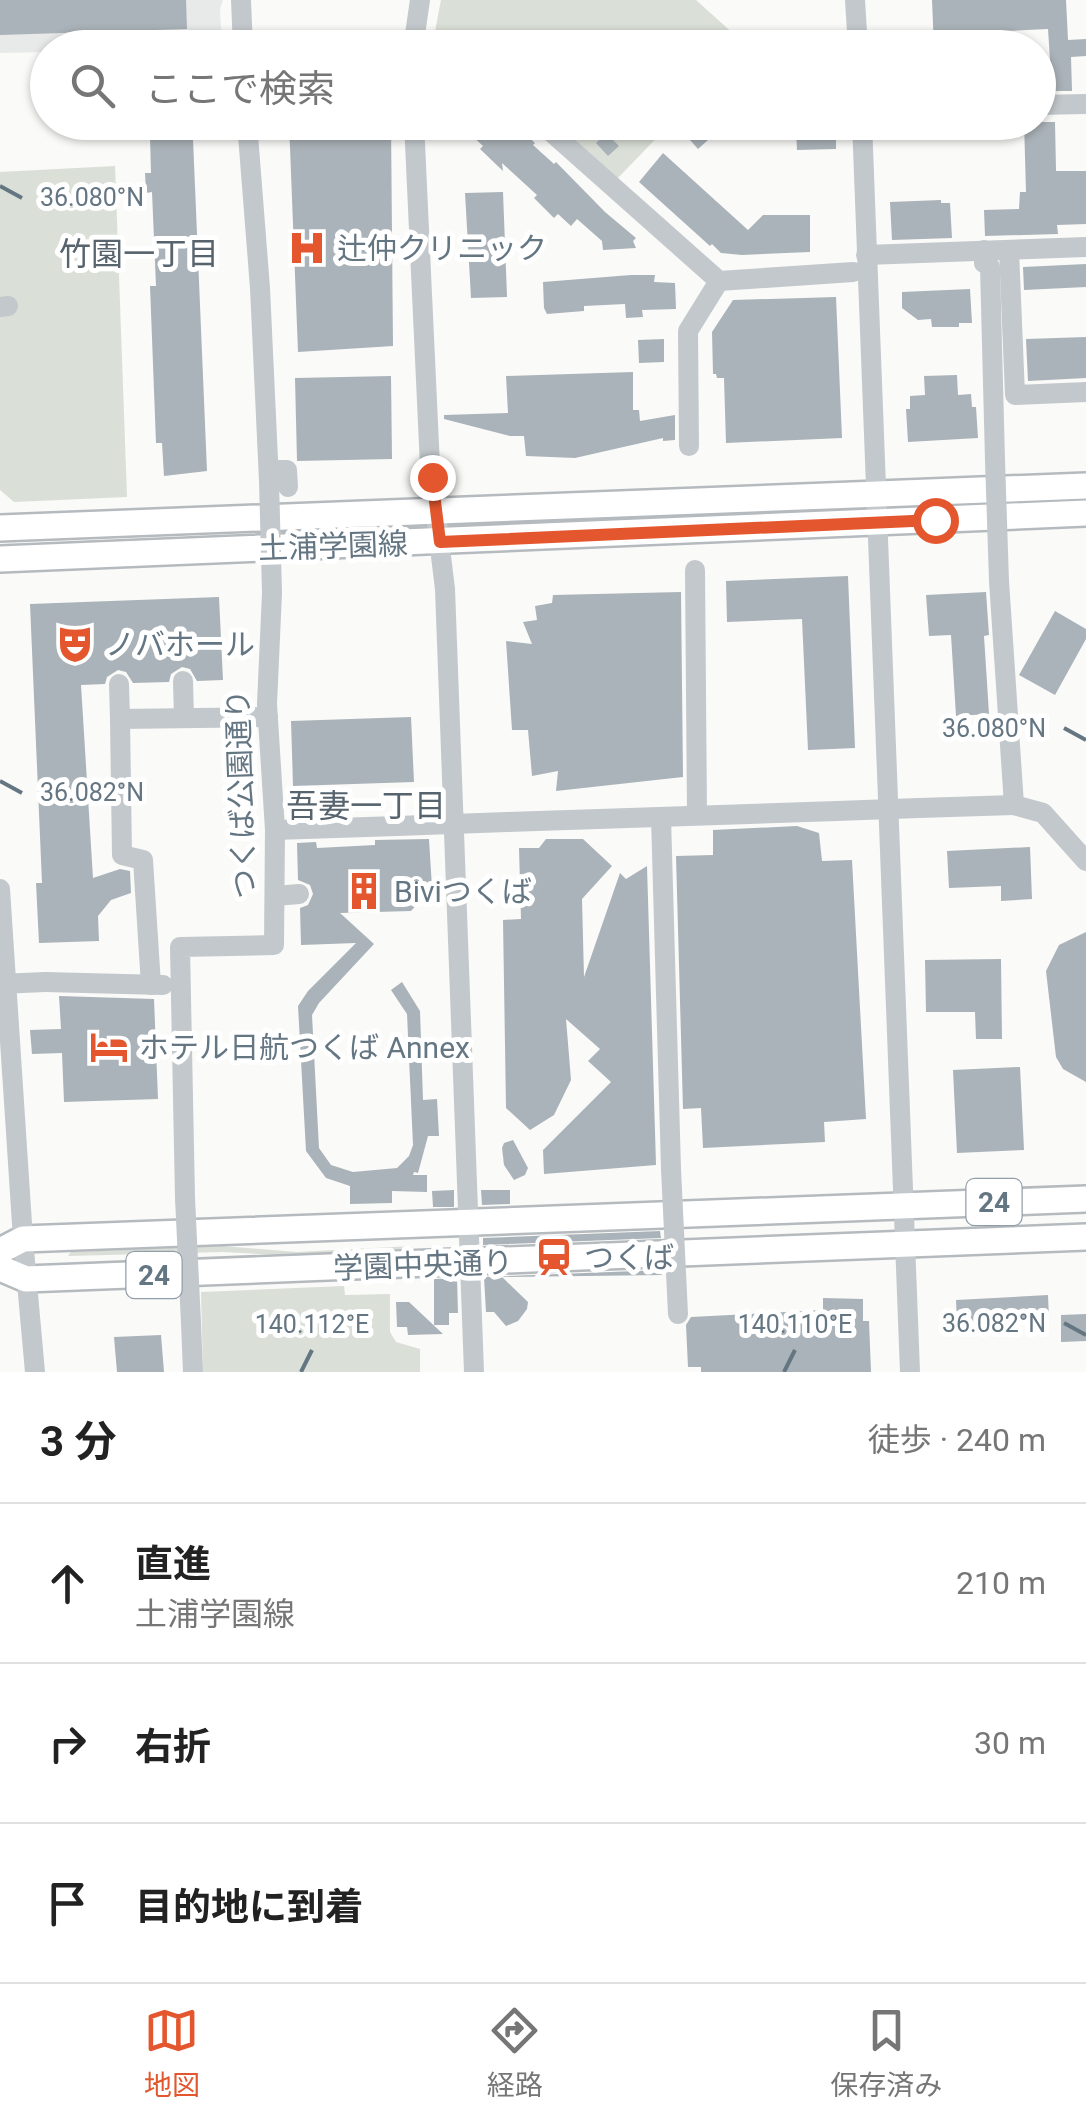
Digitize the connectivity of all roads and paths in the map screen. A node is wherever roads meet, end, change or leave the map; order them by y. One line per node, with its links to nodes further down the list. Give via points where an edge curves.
1 (242, 0): 4 (street)
2 (420, 0): 5 (street)
3 (855, 0): 6 (street)
4 (243, 30)
5 (416, 30)
6 (857, 30)
7 (1086, 104): 8 (street)
8 (1056, 105)
9 (249, 140): 31 (street, つくば公園通り, bridge, via 275,479)
10 (415, 140): 22 (street)
11 (560, 140): 17 (street)
12 (862, 140): 16 (street)
13 (1086, 247): 15 (street)
14 (984, 250): 15 (street); 16 (street); 34 (street, bridge, via 990,267 999,581)
15 (1009, 250): 18 (street, via 1014,395)
16 (859, 263): 17 (street); 21 (street)
17 (720, 281): 19 (street, via 688,330)
18 (1086, 392)
19 (689, 446)
20 (1086, 486): 21 (main road, 土浦学園線)
21 (876, 492): 22 (main road, 土浦学園線); 24 (street)
22 (436, 512): 25 (main road, 土浦学園線); 26 (street)
23 (1086, 514): 24 (main road, 土浦学園線)
24 (877, 522): 26 (main road, 土浦学園線); 46 (street)
25 (0, 528)
26 (440, 542): 27 (main road, 土浦学園線); 47 (street)
27 (0, 559)
28 (695, 570): 35 (street)
29 (183, 681): 32 (street)
30 (119, 684): 33 (street)
31 (268, 717): 32 (street); 37 (street, つくば公園通り)
32 (184, 718): 33 (street)
33 (120, 719): 43 (street, via 122,855 144,860)
34 (1014, 805): 35 (street, bridge); 38 (street, via 1043,813)
35 (697, 815): 36 (street)
36 (661, 817): 37 (street, bridge); 55 (street, bridge)
37 (275, 830): 41 (street, つくば公園通り)
38 (1086, 861)
39 (0, 889): 50 (street)
40 (299, 894): 41 (street)
41 (275, 896): 44 (street, つくば公園通り, via 274,945 180,947)
42 (0, 984): 43 (street, bridge)
43 (151, 985): 44 (street)
44 (180, 986): 57 (street, つくば公園通り, bridge)
45 (1086, 1199): 46 (main road, 学園中央通り / 24)
46 (903, 1205): 47 (main road, 学園中央通り / 24); 49 (street)
47 (470, 1224): 50 (main road, 学園中央通り / 24); 51 (street)
48 (1086, 1237): 49 (main road, 学園中央通り / 24)
49 (904, 1242): 51 (main road, 学園中央通り / 24); 59 (street)
50 (8, 1243): 53 (street)
51 (472, 1262): 53 (main road, 学園中央通り / 24); 58 (street)
52 (0, 1268): 53 (main road, 24)
53 (26, 1280): 54 (street, 学園中央通り); 56 (street)
54 (0, 1281)
55 (678, 1322)
56 (35, 1372)
57 (193, 1372)
58 (474, 1372)
59 (910, 1372)

